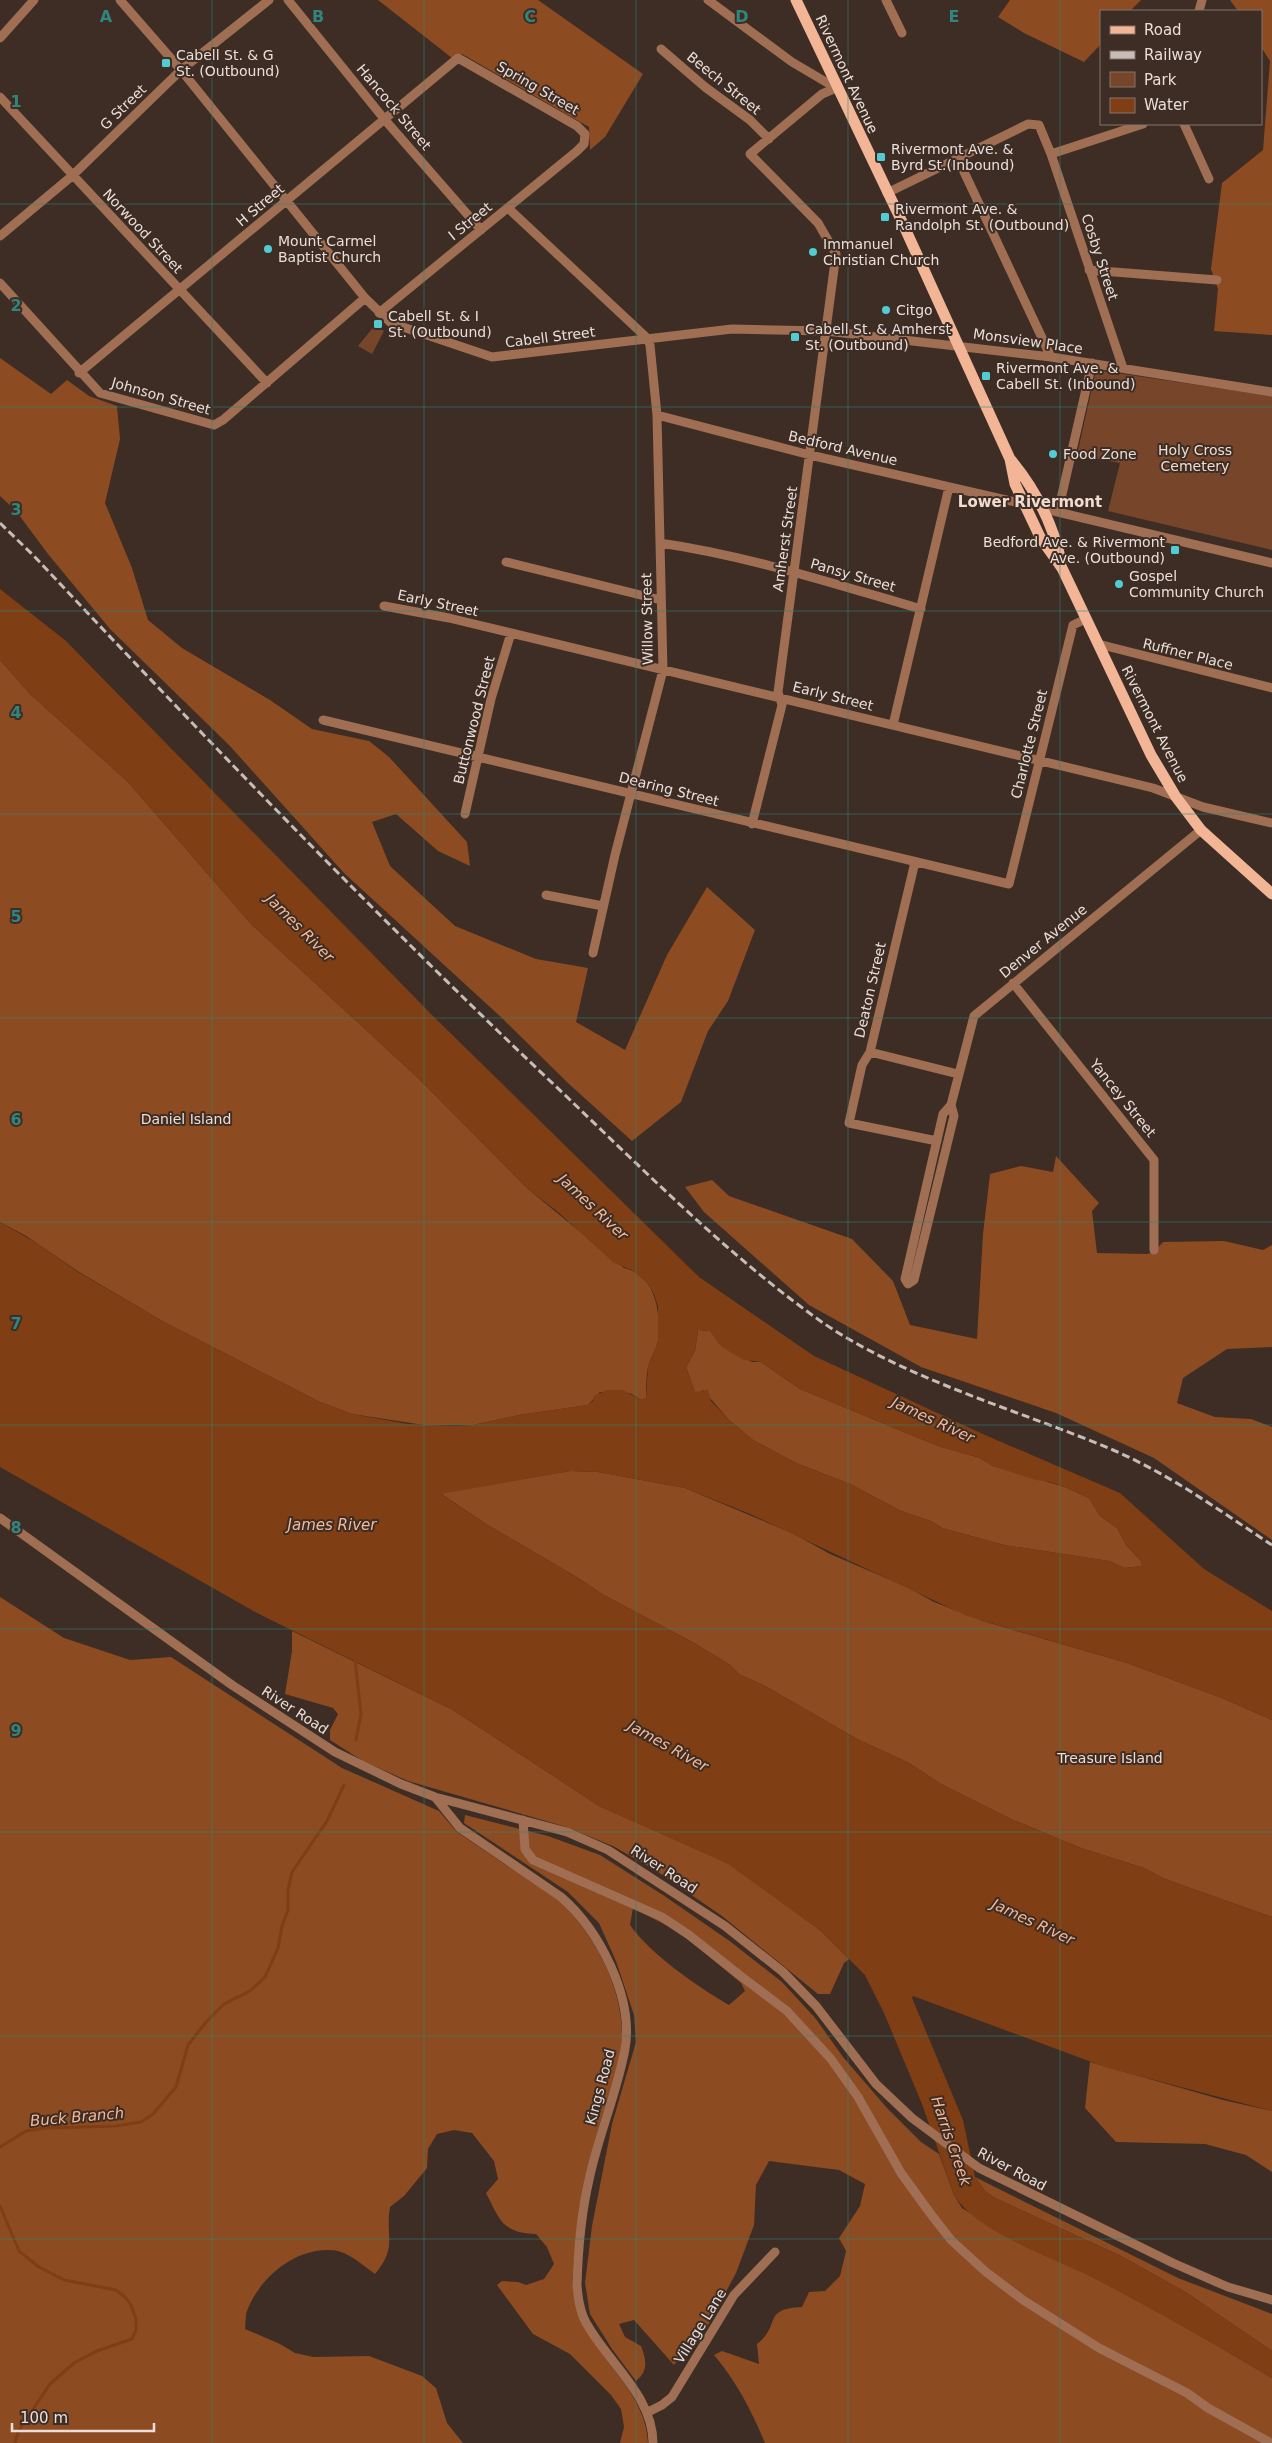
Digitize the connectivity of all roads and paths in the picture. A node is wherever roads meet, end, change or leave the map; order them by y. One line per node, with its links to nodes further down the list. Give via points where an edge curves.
1 (34, 0): 9 (street)
2 (120, 0): 12 (street, Cabell Street)
3 (269, 0): 12 (street, G Street)
4 (288, 0): 15 (street, Hancock Street)
5 (708, 0): 13 (street, via 792,62)
6 (797, 0): 13 (main road, Rivermont Avenue)
7 (886, 0): 8 (street)
8 (902, 33)
9 (0, 38)
10 (661, 49): 18 (street, Beech Street)
11 (458, 58): 15 (street, H Street); 19 (street, Spring Street, via 577,126 585,134 584,144)
12 (181, 70): 22 (street, G Street); 25 (street, Cabell Street)
13 (836, 88): 18 (street, via 822,94); 24 (main road, Rivermont Avenue)
14 (0, 97): 22 (street, Norwood Street)
15 (384, 120): 25 (street, H Street); 27 (street, Hancock Street)
16 (1140, 125): 20 (street)
17 (1184, 125): 23 (street)
18 (769, 139): 35 (street, Amherst Street, via 750,154 818,223 836,254)
19 (577, 151): 26 (street, I Street)
20 (1051, 154): 21 (street, Cosby Street, via 1042,129 1034,123); 29 (street, Cosby Street)
21 (958, 158): 24 (street); 38 (street)
22 (72, 176): 28 (street, G Street); 32 (street, Norwood Street)
23 (1209, 179)
24 (887, 193): 37 (main road, Rivermont Avenue)
25 (286, 201): 32 (street, H Street); 33 (street, Cabell Street)
26 (508, 208): 27 (street, I Street); 36 (street)
27 (481, 230): 34 (street, I Street)
28 (0, 236)
29 (1090, 270): 30 (street); 40 (street, Cosby Street)
30 (1217, 280)
31 (0, 283): 41 (street, Johnson Street)
32 (180, 289): 41 (street, H Street); 42 (street, Norwood Street)
33 (365, 298): 34 (street, Cabell Street); 42 (street)
34 (379, 313): 36 (street, Cabell Street, via 406,329 492,357)
35 (826, 332): 36 (street, Cabell Street, via 732,329); 37 (street, Cabell Street); 45 (street, Amherst Street)
36 (647, 338): 44 (street, Willow Street)
37 (957, 345): 38 (street, Monsview Place); 46 (main road, Rivermont Avenue)
38 (1051, 356): 39 (street, Monsview Place)
39 (1092, 363): 40 (street, Monsview Place); 50 (street)
40 (1123, 368): 43 (street, Monsview Place)
41 (80, 373): 42 (street, Johnson Street, via 100,393 214,425)
42 (266, 383)
43 (1272, 392)
44 (657, 415): 45 (street, Bedford Avenue); 51 (street, Willow Street)
45 (810, 455): 47 (street, Bedford Avenue); 55 (street, Amherst Street)
46 (1010, 459): 48 (main road, Rivermont Avenue, via 1015,484); 49 (main road, Rivermont Avenue, via 1027,479)
47 (949, 486): 48 (street, Bedford Avenue); 58 (street)
48 (1024, 504): 53 (main road, Rivermont Avenue, via 1040,537)
49 (1041, 508): 50 (street); 53 (main road, Rivermont Avenue, via 1056,539)
50 (1058, 512): 54 (street)
51 (660, 543): 55 (street, Pansy Street); 56 (street, Willow Street)
52 (506, 562): 56 (street)
53 (1061, 562): 59 (main road, Rivermont Avenue)
54 (1272, 563)
55 (794, 572): 58 (street, Pansy Street); 64 (street, Amherst Street, via 778,692)
56 (661, 600): 62 (street, Willow Street)
57 (384, 606): 60 (street, Early Street)
58 (921, 609): 66 (street)
59 (1086, 619): 61 (main road, Rivermont Avenue); 68 (street, Charlotte Street, via 1073,625)
60 (511, 633): 62 (street, Early Street); 67 (street, Buttonwood Street)
61 (1098, 644): 63 (street, Ruffner Place); 70 (main road, Rivermont Avenue, via 1151,755)
62 (663, 670): 64 (street, Early Street); 69 (street, Willow Street)
63 (1272, 688)
64 (780, 698): 66 (street, Early Street); 73 (street, Amherst Street, via 782,704)
65 (323, 720): 67 (street, Dearing Street)
66 (893, 725): 68 (street, Early Street)
67 (478, 756): 69 (street, Dearing Street); 71 (street, Buttonwood Street)
68 (1040, 761): 70 (street, Early Street, via 1153,788); 76 (street, Charlotte Street)
69 (630, 793): 73 (street, Dearing Street); 79 (street, Willow Street)
70 (1176, 797): 72 (street, Early Street, via 1203,807); 74 (main road, Rivermont Avenue)
71 (465, 814)
72 (1272, 823)
73 (752, 824): 75 (street, Dearing Street)
74 (1201, 830): 77 (main road, Rivermont Avenue); 81 (street, Denver Avenue)
75 (915, 862): 76 (street, Dearing Street); 82 (street, Deaton Street)
76 (1009, 884)
77 (1272, 894)
78 (546, 895): 79 (street)
79 (603, 906): 80 (street, Willow Street)
80 (593, 953)
81 (1013, 984): 83 (street, Denver Avenue, via 974,1016); 86 (street, Yancey Street, via 1154,1160)
82 (870, 1052): 83 (street); 85 (street, Deaton Street, via 862,1065 849,1123)
83 (958, 1074): 84 (street, Denver Avenue)
84 (951, 1104): 85 (street, Denver Avenue, via 943,1114); 85 (street, Denver Avenue, via 952,1125 914,1280 908,1284 904,1279)
85 (937, 1141)
86 (1154, 1250)
87 (0, 1518): 88 (street, River Road, via 285,1721 368,1770)
88 (435, 1797): 89 (street, River Road); 92 (street, Kings Road, via 460,1828 574,1909 594,1934 612,1972 625,2020 625,2048 588,2181 577,2285 587,2326)
89 (523, 1820): 91 (street, River Road, via 567,1832 608,1850 751,1946 801,1989 876,2084 912,2118 979,2168 1173,2263 1228,2287); 94 (street, via 525,1849 533,1860 662,1917 689,1934 787,2011 831,2059 858,2097 901,2174 930,2213 952,2240 986,2272 1023,2300 1099,2348 1188,2393 1208,2408)
90 (775, 2252): 92 (street, Village Lane, via 734,2295 672,2397)
91 (1272, 2300)
92 (648, 2412): 93 (street, Kings Road)
93 (653, 2443)
94 (1271, 2443)

